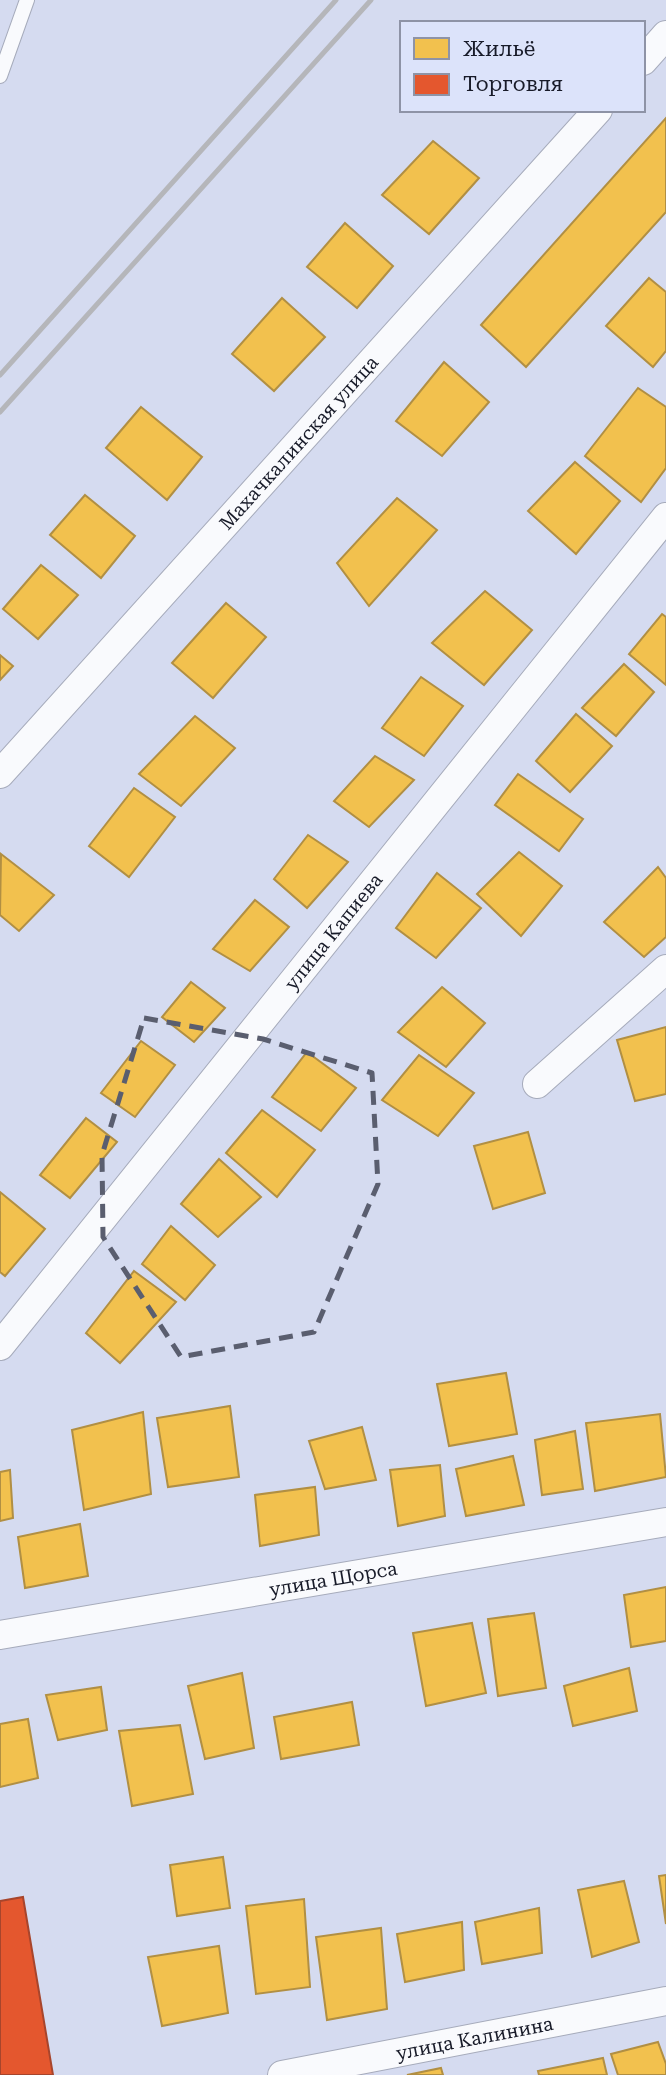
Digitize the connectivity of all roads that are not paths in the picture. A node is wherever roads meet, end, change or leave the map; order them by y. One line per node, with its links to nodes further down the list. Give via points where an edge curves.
1 (27, 0): 4 (lane)
2 (666, 35): 3 (street)
3 (645, 59)
4 (0, 76)
5 (596, 112): 7 (street, Махачкалинская улица)
6 (666, 517): 10 (street, улица Капиева)
7 (0, 774)
8 (666, 969): 9 (street)
9 (537, 1084)
10 (0, 1346)
11 (666, 1522): 12 (street, улица Щорса)
12 (0, 1635)
13 (666, 2001): 14 (street, улица Калинина)
14 (282, 2075)

